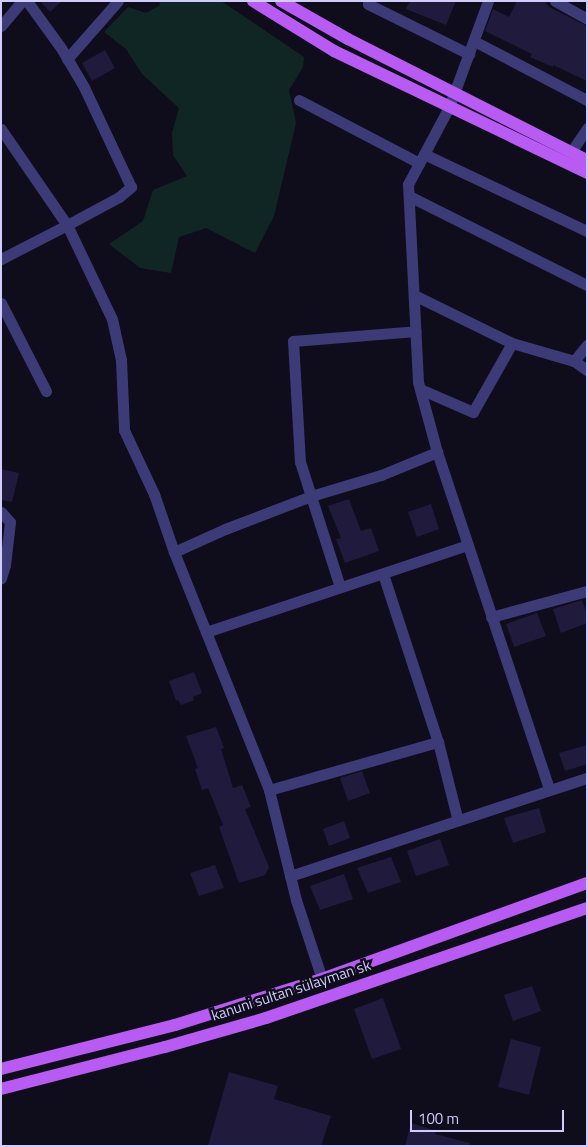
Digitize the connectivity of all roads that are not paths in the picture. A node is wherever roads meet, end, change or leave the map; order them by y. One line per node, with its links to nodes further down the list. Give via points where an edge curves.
1 (22, 1): 10 (street)
2 (27, 1): 13 (street)
3 (118, 1): 13 (street)
4 (252, 1): 17 (main road, via 334,51)
5 (281, 1): 14 (main road)
6 (370, 1): 12 (street, via 368,4)
7 (488, 1): 11 (street)
8 (555, 1): 9 (street)
9 (587, 19)
10 (1, 26)
11 (474, 41): 12 (street); 16 (street)
12 (468, 54): 14 (street)
13 (67, 59): 25 (street, via 97,112 132,187)
14 (454, 92): 17 (street); 20 (main road)
15 (299, 100): 21 (street)
16 (587, 100)
17 (449, 107): 21 (street); 23 (main road)
18 (587, 128): 20 (street)
19 (1, 129): 25 (street)
20 (571, 152): 22 (main road)
21 (422, 158): 24 (street, via 408,184); 26 (street)
22 (587, 160)
23 (587, 173)
24 (409, 196): 28 (street); 29 (street)
25 (67, 225): 27 (street); 42 (street, via 112,319 121,360 124,430 154,494)
26 (587, 231)
27 (1, 259)
28 (587, 285)
29 (414, 295): 31 (street); 32 (street)
30 (1, 303): 37 (street)
31 (416, 331): 36 (street); 39 (street, via 293,341 300,462)
32 (512, 344): 34 (street); 36 (street, via 472,412)
33 (587, 345): 34 (street)
34 (574, 361): 35 (street)
35 (587, 370)
36 (420, 389): 38 (street)
37 (46, 392)
38 (437, 452): 39 (street, via 381,475); 41 (street)
39 (310, 496): 42 (street); 46 (street)
40 (1, 512): 43 (street, via 10,522)
41 (468, 546): 44 (street); 48 (street)
42 (174, 552): 49 (street)
43 (3, 565): 45 (street)
44 (383, 574): 46 (street); 50 (street)
45 (1, 578)
46 (340, 587): 49 (street)
47 (587, 591): 48 (street)
48 (491, 617): 52 (street)
49 (206, 632): 53 (street)
50 (438, 742): 53 (street); 54 (street)
51 (587, 778): 52 (street)
52 (548, 789): 54 (street)
53 (269, 790): 55 (street)
54 (458, 821): 55 (street)
55 (290, 876): 58 (street)
56 (587, 883): 58 (main road)
57 (587, 908): 60 (main road, kanuni sultan sülayman sk, via 266,1018)
58 (322, 979): 59 (main road, via 174,1025)
59 (1, 1069)
60 (1, 1089)

